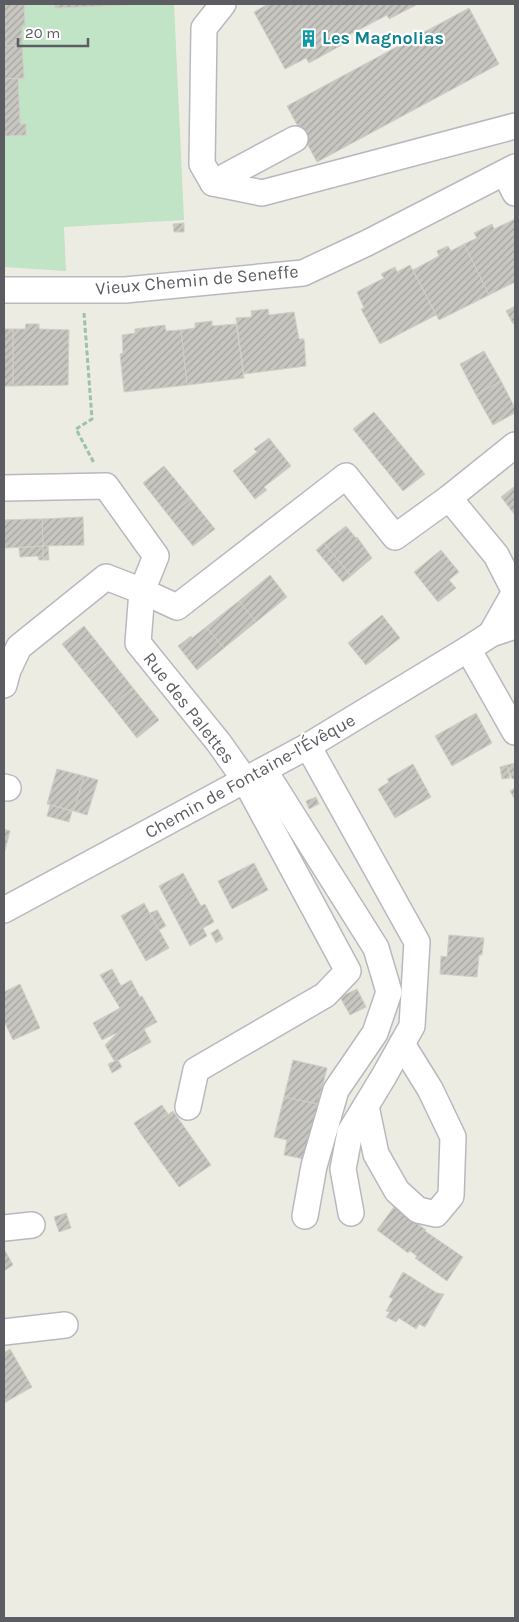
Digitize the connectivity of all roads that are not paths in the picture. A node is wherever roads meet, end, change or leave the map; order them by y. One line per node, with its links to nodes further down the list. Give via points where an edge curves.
1 (223, 4): 5 (street, via 204,28 202,164)
2 (515, 126): 5 (street, via 262,193)
3 (295, 139): 5 (street)
4 (512, 178): 6 (street, Vieux Chemin de Seneffe, via 303,273 125,290)
5 (213, 183)
6 (4, 290)
7 (515, 445): 9 (street)
8 (4, 488): 11 (street, Rue des Palettes, via 106,486 156,556)
9 (449, 498): 10 (street); 11 (street, via 395,536 346,476 177,607)
10 (511, 583): 13 (street, Chemin de Fontaine-l'Évêque)
11 (142, 591): 15 (street, via 106,577 19,647); 18 (street, Rue des Palettes, via 138,643 219,743)
12 (515, 626): 13 (street, Chemin de Fontaine-l'Évêque)
13 (492, 634): 14 (street, Chemin de Fontaine-l'Évêque)
14 (468, 650): 16 (street); 17 (street, Chemin de Fontaine-l'Évêque)
15 (4, 685)
16 (515, 732)
17 (308, 746): 18 (street, Chemin de Fontaine-l'Évêque); 20 (street, via 417,942 412,1026)
18 (255, 775): 19 (street, Chemin de Fontaine-l'Évêque); 22 (street, via 348,972 326,995 196,1070); 24 (street, via 376,948 389,992 375,1033 336,1090 314,1166)
19 (4, 910)
20 (402, 1044): 21 (street); 21 (street, via 454,1137 451,1196 436,1214 418,1210 397,1191 376,1154)
21 (366, 1106): 23 (street, via 350,1132 343,1169)
22 (188, 1107)
23 (352, 1213)
24 (305, 1216)
25 (32, 1225): 26 (street)
26 (4, 1228)
27 (65, 1325): 28 (street)
28 (4, 1332)

